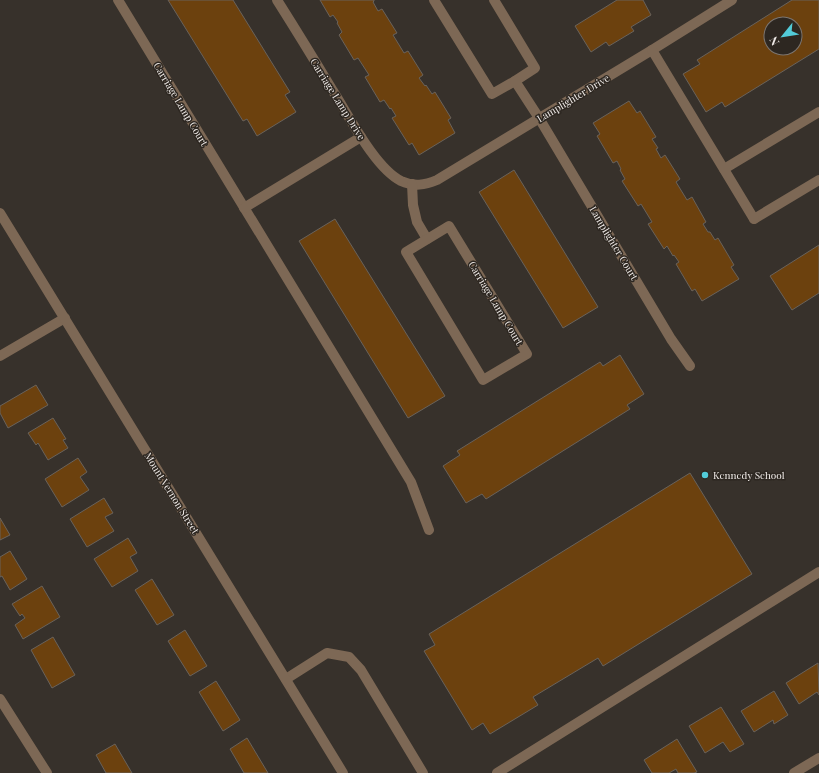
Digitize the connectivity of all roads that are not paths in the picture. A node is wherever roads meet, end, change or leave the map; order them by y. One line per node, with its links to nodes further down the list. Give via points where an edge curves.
1 (118, 0): 14 (street, Carriage Lamp Court)
2 (277, 0): 10 (street, Carriage Lamp Drive)
3 (434, 0): 7 (street, via 492,94)
4 (494, 0): 7 (street, via 535,68)
5 (732, 0): 6 (street, Lamplighter Drive)
6 (652, 50): 9 (street, Lamplighter Drive); 11 (street)
7 (516, 81): 9 (street, Lamplighter Court)
8 (819, 112): 11 (street)
9 (539, 118): 13 (street, Lamplighter Drive, via 437,180 424,185); 19 (street, Lamplighter Court, via 671,339)
10 (361, 137): 13 (street, Carriage Lamp Drive, via 378,161 392,174 401,181); 14 (street)
11 (724, 169): 12 (street, via 754,219)
12 (819, 180)
13 (412, 184): 16 (street, via 417,222)
14 (244, 208): 20 (street, Carriage Lamp Court, via 411,482)
15 (0, 213): 17 (street, Mount Vernon Street)
16 (427, 240): 16 (street, Carriage Lamp Court, via 406,252 483,380 528,354 449,226)
17 (65, 318): 18 (street); 22 (street, Mount Vernon Street)
18 (0, 356)
19 (690, 366)
20 (428, 530)
21 (819, 572): 28 (street)
22 (286, 679): 26 (street, Mount Vernon Street); 27 (street, via 327,653 350,657 361,670)
23 (0, 699): 25 (street)
24 (819, 758): 29 (street)
25 (47, 773)
26 (343, 773)
27 (423, 773)
28 (497, 773)
29 (794, 773)

